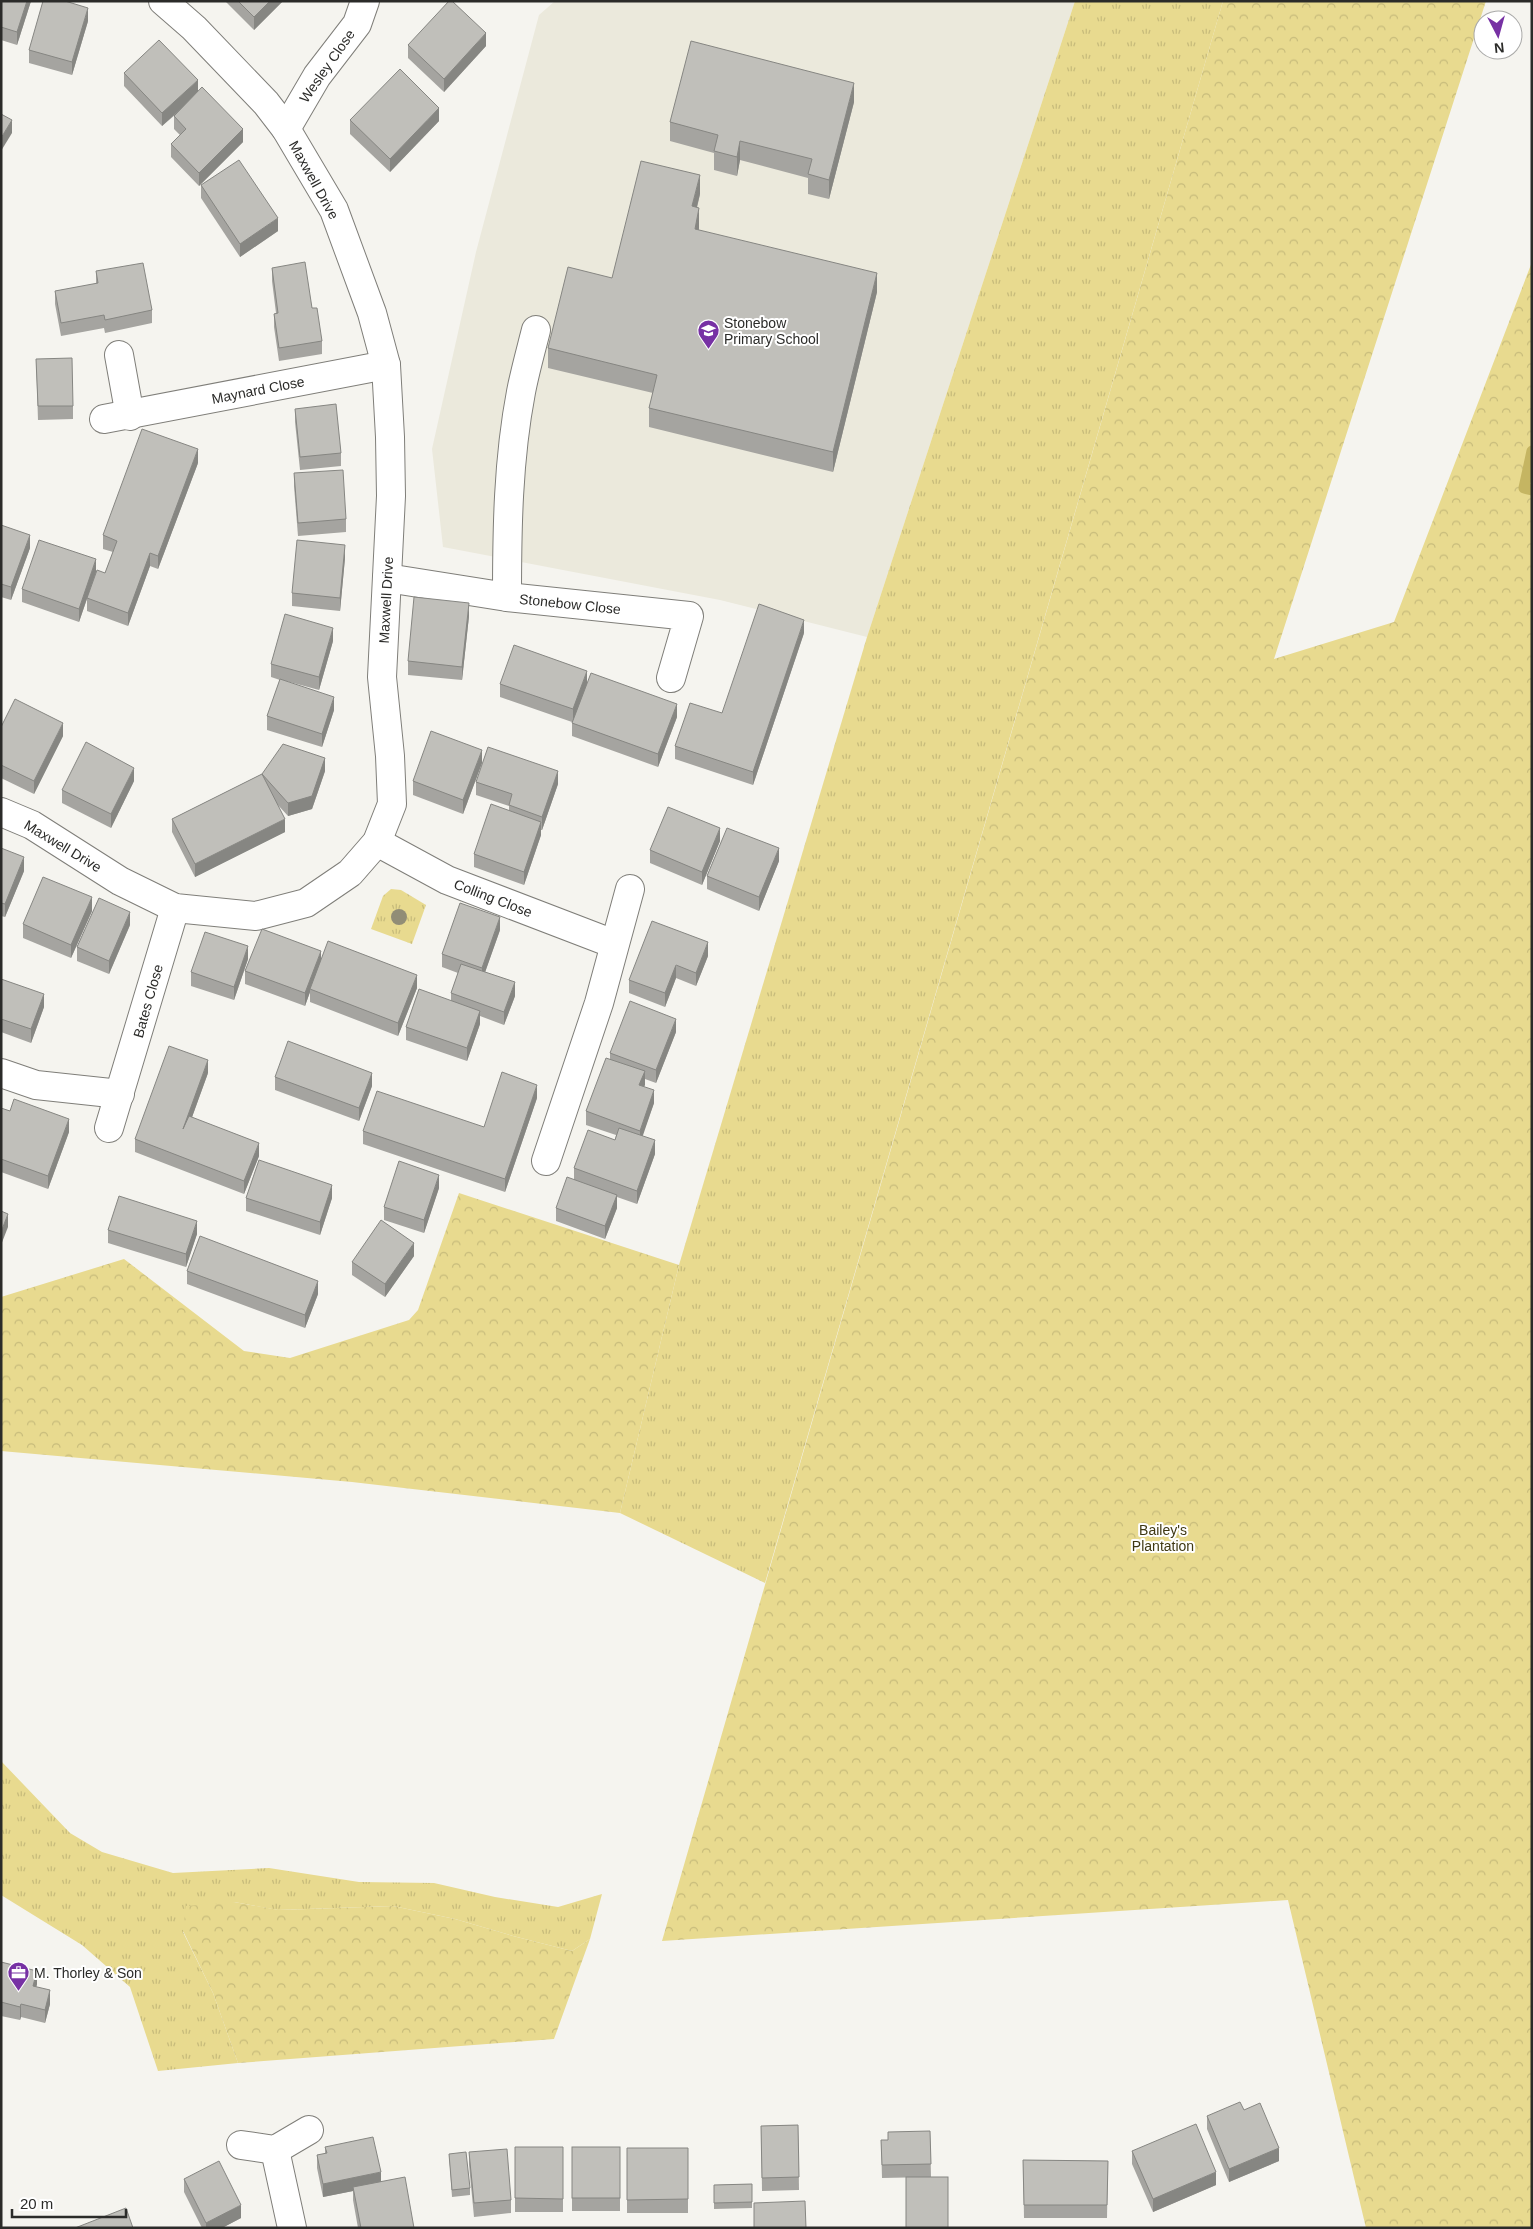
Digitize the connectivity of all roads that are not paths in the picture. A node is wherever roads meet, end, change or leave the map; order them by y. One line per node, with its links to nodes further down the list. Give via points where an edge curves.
1 (163, 1): 3 (street, Maxwell Drive, via 266,103)
2 (365, 1): 3 (street, Wesley Close, via 357,24 317,76)
3 (286, 129): 6 (street, Maxwell Drive, via 334,210 372,313)
4 (536, 330): 8 (street, via 521,393 513,447 507,530)
5 (118, 355): 6 (street, Maynard Close, via 117,417)
6 (386, 365): 7 (street, Maxwell Drive, via 391,496)
7 (387, 578): 8 (street, Stonebow Close); 11 (street, Maxwell Drive, via 382,677 392,804)
8 (507, 597): 9 (street, Stonebow Close, via 689,616)
9 (671, 678)
10 (1, 812): 13 (street, Maxwell Drive, via 32,825 120,881)
11 (377, 842): 13 (street, Maxwell Drive, via 350,873 306,903 256,916); 14 (street, Colling Close, via 447,880)
12 (630, 889): 14 (street)
13 (176, 908): 16 (street, Bates Close)
14 (614, 944): 18 (street, via 599,1003)
15 (1, 1073): 16 (street, via 36,1085)
16 (120, 1094): 17 (street, Bates Close)
17 (109, 1128)
18 (546, 1161)
19 (309, 2130): 21 (street)
20 (240, 2145): 21 (street)
21 (275, 2150): 22 (street)
22 (292, 2228)

